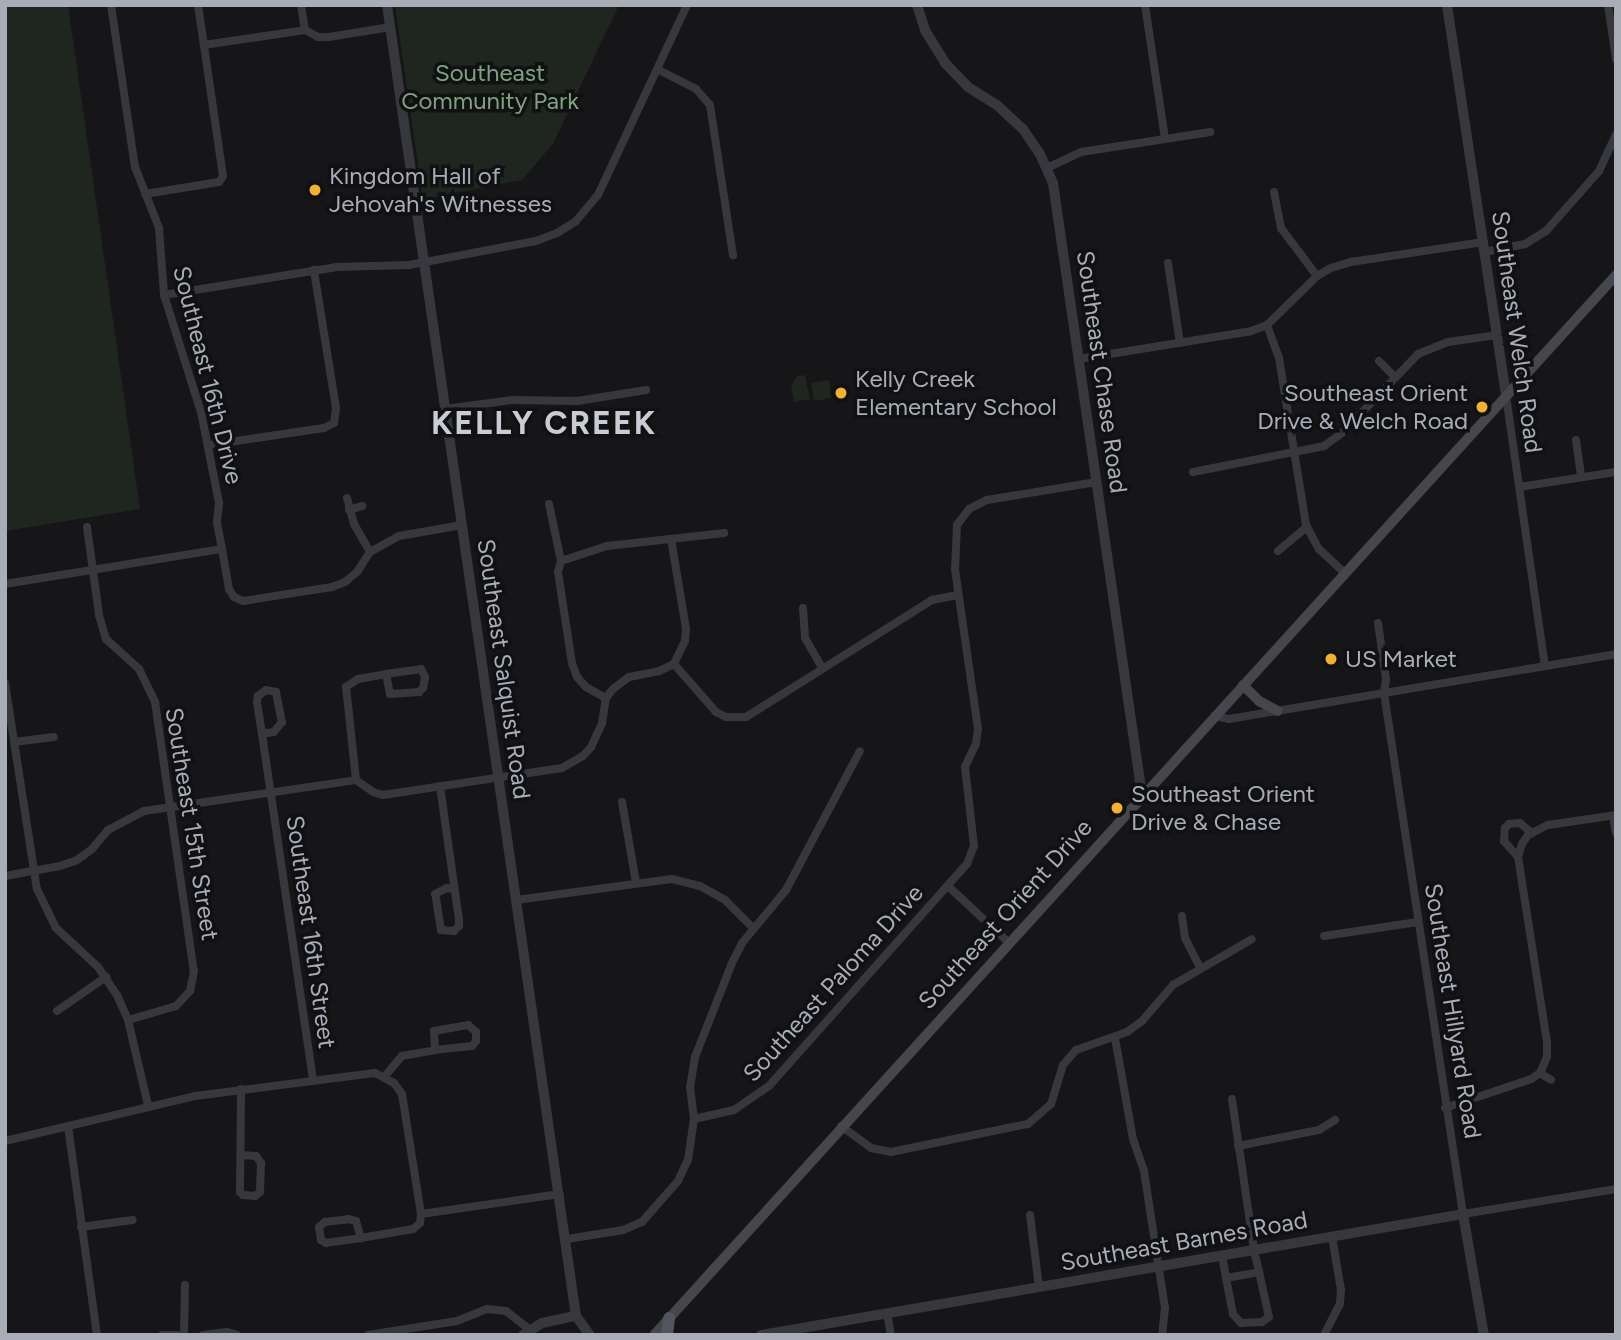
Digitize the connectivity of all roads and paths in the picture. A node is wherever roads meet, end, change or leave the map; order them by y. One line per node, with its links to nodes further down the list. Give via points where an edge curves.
1 (111, 5): 20 (street, Southeast 16th Drive, via 135,167)
2 (198, 5): 12 (street)
3 (301, 5): 11 (street)
4 (387, 5): 10 (street, Southeast Salquist Road)
5 (687, 5): 14 (street)
6 (918, 5): 18 (street, Southeast Chase Road, via 926,32 951,71 1014,120 1032,140)
7 (1144, 5): 17 (street)
8 (1447, 5): 21 (street, Southeast Welch Road)
9 (1608, 5): 13 (street)
10 (390, 27): 11 (street, via 329,37); 23 (street, Southeast Salquist Road)
11 (304, 30): 12 (street)
12 (204, 46): 20 (street, via 223,176 219,182)
13 (1616, 59)
14 (657, 69): 22 (street, via 696,89 710,105); 23 (street, via 604,185 576,221 536,241)
15 (1210, 132): 17 (street)
16 (1616, 135): 21 (street, via 1599,172 1546,231 1525,244)
17 (1165, 139): 18 (street, via 1081,152)
18 (1047, 168): 32 (street, Southeast Chase Road, via 1056,200)
19 (1274, 192): 27 (street, via 1281,228)
20 (145, 194): 28 (street, Southeast 16th Drive, via 159,228)
21 (1483, 247): 27 (street, via 1351,262); 30 (street, Southeast Welch Road)
22 (733, 255)
23 (424, 262): 25 (street); 37 (street, Southeast Salquist Road)
24 (1168, 263): 31 (street)
25 (314, 270): 28 (street); 39 (street, via 336,408 334,423)
26 (1616, 275): 36 (main road, Southeast Orient Drive)
27 (1317, 276): 29 (street)
28 (164, 295): 39 (street, Southeast 16th Drive)
29 (1266, 325): 31 (street); 40 (street, via 1279,358)
30 (1497, 335): 34 (street, via 1427,349); 36 (street, Southeast Welch Road)
31 (1180, 343): 32 (street)
32 (1079, 359): 44 (street, Southeast Chase Road)
33 (1379, 361): 34 (street)
34 (1394, 376): 40 (street, via 1334,440)
35 (646, 390): 37 (street, via 577,401 521,399)
36 (1506, 396): 45 (street, Southeast Welch Road); 60 (main road, Southeast Orient Drive)
37 (445, 409): 50 (street, Southeast Salquist Road)
38 (1576, 440): 43 (street)
39 (209, 445): 55 (street, Southeast 16th Drive)
40 (1294, 454): 41 (street); 52 (street)
41 (1193, 472)
42 (1616, 472): 43 (street)
43 (1581, 477): 45 (street)
44 (1097, 482): 62 (street, via 987,500 969,509 957,525 955,537); 84 (street, Southeast Chase Road)
45 (1519, 487): 67 (street, Southeast Welch Road)
46 (346, 498): 49 (street)
47 (549, 504): 58 (street)
48 (362, 506): 49 (street)
49 (349, 510): 57 (street)
50 (462, 525): 57 (street, via 399,536); 80 (street, Southeast Salquist Road)
51 (87, 527): 59 (street, Southeast 15th Street)
52 (1307, 527): 56 (street); 60 (street, via 1319,550)
53 (724, 533): 54 (street)
54 (671, 539): 58 (street, via 607,546); 66 (street, via 686,629)
55 (222, 550): 57 (street, Southeast 16th Drive, via 229,589 243,601 345,582); 59 (street)
56 (1278, 551)
57 (370, 552)
58 (561, 561): 73 (street, via 558,572 572,663 586,687)
59 (93, 569): 61 (street); 86 (street, Southeast 15th Street, via 106,639 139,669 155,702)
60 (1345, 573): 71 (main road, Southeast Orient Drive)
61 (5, 584)
62 (958, 596): 68 (street, via 932,600); 94 (street, Southeast Paloma Drive, via 978,729 965,767 974,846 967,864)
63 (803, 608): 68 (street, via 805,638)
64 (1377, 622): 72 (street, Southeast Hillyard Road, via 1387,679)
65 (1616, 654): 67 (street)
66 (674, 664): 68 (street, via 716,712 736,718 755,714); 73 (street, via 622,681)
67 (1545, 665): 72 (street)
68 (822, 668)
69 (386, 674): 69 (street, via 421,670 425,684 419,692 390,694); 81 (street, via 358,679 346,687)
70 (5, 682): 78 (street)
71 (1243, 685): 74 (main road, via 1258,701); 75 (main road, Southeast Orient Drive)
72 (1384, 693): 74 (street); 98 (street, Southeast Hillyard Road)
73 (606, 698): 80 (street, via 598,735 583,756 554,770)
74 (1278, 711): 75 (street, via 1229,719)
75 (1214, 716): 84 (main road, Southeast Orient Drive)
76 (262, 733): 76 (street, Southeast 16th Street, via 274,732 282,722 276,692 266,690 258,696); 83 (street, Southeast 16th Street)
77 (54, 737): 78 (street)
78 (14, 742): 91 (street)
79 (860, 751): 99 (street, via 786,890)
80 (499, 778): 82 (street); 96 (street, Southeast Salquist Road)
81 (356, 780): 82 (street, via 383,795); 83 (street)
82 (440, 786): 95 (street)
83 (271, 792): 86 (street); 111 (street, Southeast 16th Street)
84 (1143, 795): 102 (main road, Southeast Orient Drive)
85 (622, 802): 93 (street)
86 (171, 807): 91 (street, via 125,819 77,860); 106 (street, Southeast 15th Street, via 193,981 176,1006)
87 (1614, 816): 88 (street, via 1548,825); 89 (street)
88 (1532, 833): 90 (street); 90 (street, via 1520,823 1505,828 1504,841)
89 (1616, 833)
90 (1518, 857): 109 (street, via 1547,1042)
91 (33, 872): 92 (street); 104 (street, via 56,928)
92 (5, 876)
93 (636, 882): 96 (street); 99 (street, via 672,879 700,886 725,901)
94 (948, 886): 102 (street); 117 (street, Southeast Paloma Drive, via 769,1086 734,1110)
95 (454, 889): 95 (street, via 435,894 441,930 454,931 459,926)
96 (516, 900): 125 (street, Southeast Salquist Road)
97 (1181, 916): 103 (street)
98 (1418, 922): 100 (street); 116 (street, Southeast Hillyard Road)
99 (754, 928): 117 (street, via 732,963 695,1057 690,1088)
100 (1324, 936)
101 (1252, 939): 103 (street)
102 (1008, 942): 120 (main road, Southeast Orient Drive)
103 (1200, 968): 107 (street, via 1166,990 1142,1021)
104 (106, 977): 105 (street); 106 (street)
105 (57, 1011)
106 (128, 1020): 115 (street)
107 (1115, 1038): 120 (street, via 1085,1045 1068,1057 1051,1104 1019,1127 891,1152 871,1148); 136 (street)
108 (435, 1051): 108 (street, via 472,1046 474,1028 434,1031); 110 (street, via 402,1056)
109 (1540, 1073): 112 (street); 116 (street)
110 (385, 1076): 111 (street, via 363,1072); 126 (street, via 402,1094)
111 (313, 1079): 113 (street)
112 (1551, 1080)
113 (241, 1089): 115 (street); 123 (street)
114 (1232, 1100): 122 (street)
115 (148, 1105): 119 (street)
116 (1445, 1108): 127 (street, Southeast Hillyard Road)
117 (694, 1119): 133 (street, via 688,1160 678,1181 642,1222 623,1230)
118 (1335, 1120): 122 (street, via 1319,1130)
119 (68, 1126): 121 (street); 130 (street)
120 (841, 1126): 143 (main road, Southeast Orient Drive)
121 (5, 1141)
122 (1238, 1146): 134 (street)
123 (241, 1155): 123 (street, via 256,1156 261,1163 260,1192 255,1196 240,1192)
124 (1616, 1189): 127 (street, Southeast Barnes Road)
125 (560, 1195): 126 (street); 133 (street, Southeast Salquist Road)
126 (421, 1214): 132 (street, via 413,1229)
127 (1463, 1214): 131 (street, Southeast Barnes Road); 159 (street, Southeast Hillyard Road)
128 (1030, 1215): 140 (street)
129 (132, 1220): 130 (street)
130 (81, 1227): 145 (street)
131 (1332, 1237): 134 (street, Southeast Barnes Road); 158 (street, via 1340,1304)
132 (361, 1238): 132 (street, via 326,1242 321,1240 319,1227 325,1222 356,1221)
133 (567, 1239): 142 (street, Southeast Salquist Road)
134 (1254, 1250): 135 (street, Southeast Barnes Road); 137 (street)
135 (1222, 1255): 136 (street, Southeast Barnes Road); 138 (street)
136 (1159, 1266): 140 (street, Southeast Barnes Road); 157 (street, via 1166,1308)
137 (1259, 1272): 138 (street); 138 (street, via 1269,1317 1262,1322 1237,1321)
138 (1226, 1278)
139 (185, 1285): 148 (street)
140 (1039, 1287): 141 (street, Southeast Barnes Road)
141 (887, 1313): 155 (street, Southeast Barnes Road); 156 (street)
142 (576, 1316): 144 (street, via 547,1321); 152 (street, Southeast Salquist Road)
143 (668, 1318): 153 (main road, Southeast Orient Drive); 154 (main road)
144 (526, 1332): 151 (street, via 506,1311 487,1309 457,1321)
145 (97, 1335)
146 (162, 1335): 147 (street)
147 (177, 1335)
148 (184, 1335)
149 (203, 1335): 150 (street)
150 (237, 1335)
151 (368, 1335)
152 (590, 1335)
153 (654, 1335)
154 (667, 1335)
155 (761, 1335)
156 (891, 1335)
157 (1162, 1335)
158 (1324, 1335)
159 (1484, 1335)

